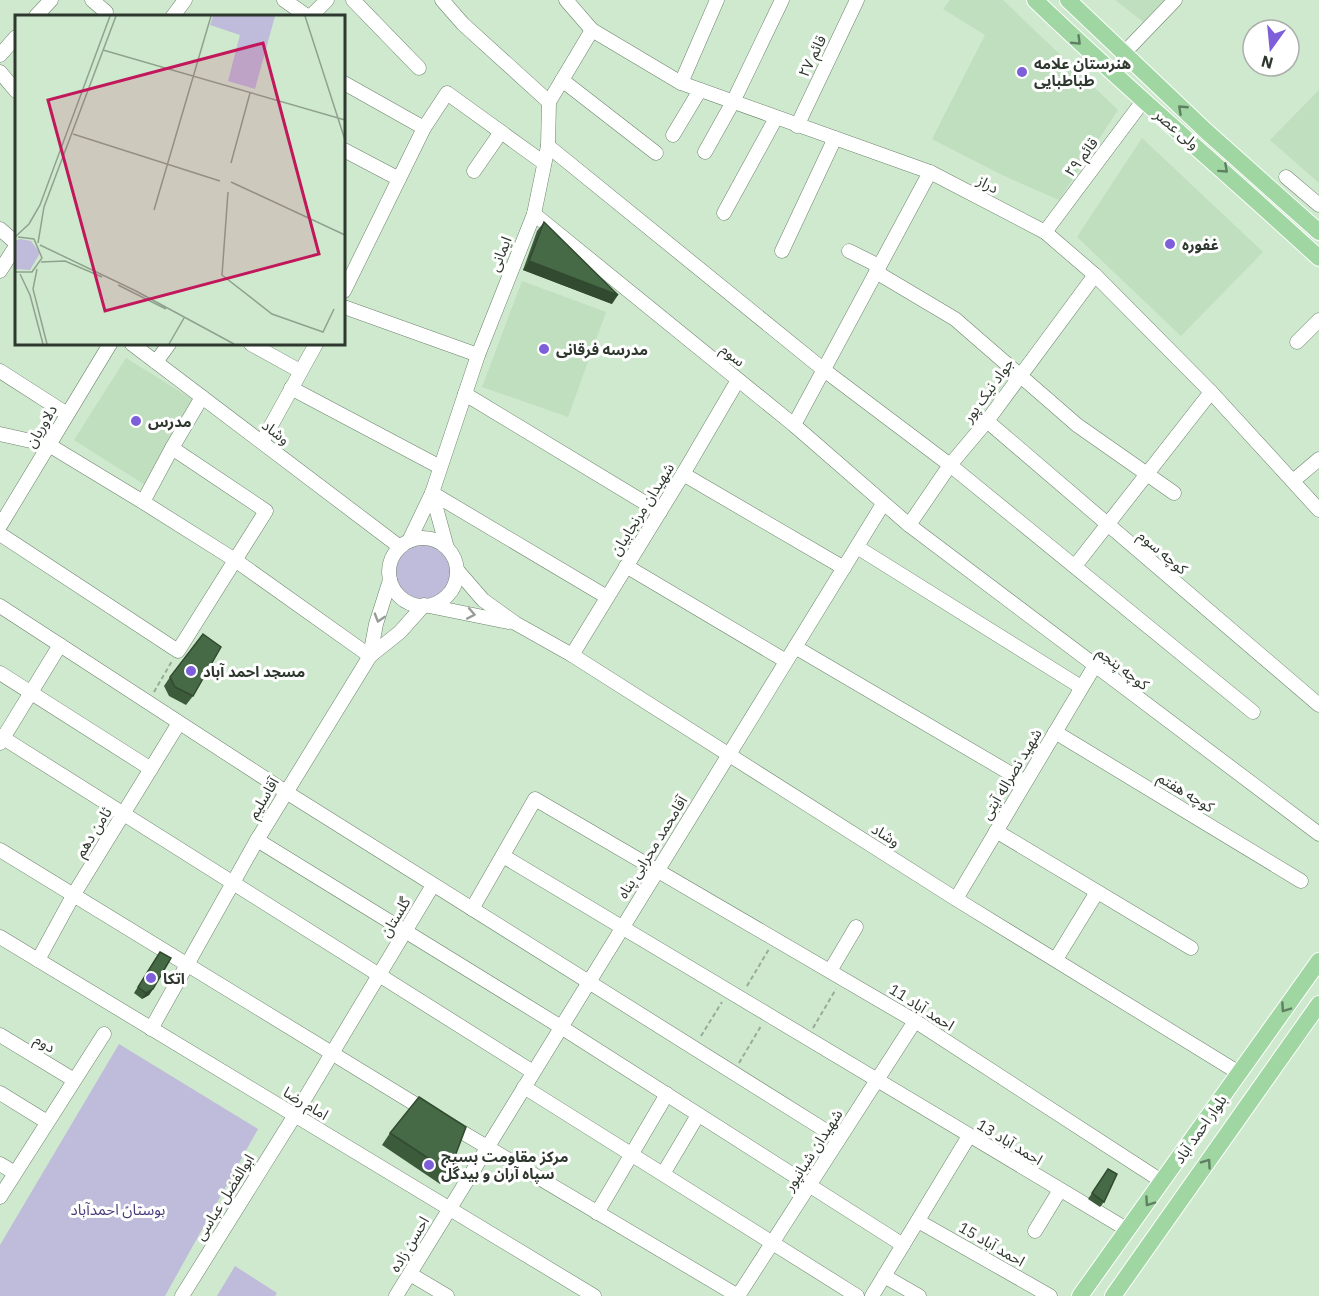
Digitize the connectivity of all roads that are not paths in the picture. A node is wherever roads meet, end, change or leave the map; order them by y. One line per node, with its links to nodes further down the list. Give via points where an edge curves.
1 (51, 0): 16 (street)
2 (93, 0): 15 (street)
3 (185, 0): 17 (street)
4 (284, 0): 18 (street)
5 (327, 0): 19 (street)
6 (353, 0): 24 (street)
7 (442, 0): 32 (street)
8 (566, 0): 20 (street, دراز)
9 (717, 0): 27 (street)
10 (782, 0): 33 (street)
11 (857, 0): 35 (street, قائم ۲۷)
12 (1035, 0): 31 (main road, ولی عصر, one-way to 31)
13 (1068, 0): 23 (main road)
14 (1175, 0): 23 (street)
15 (106, 12)
16 (37, 15)
17 (175, 15)
18 (307, 15)
19 (310, 15)
20 (592, 30): 26 (street, ایمانی); 27 (street, دراز)
21 (15, 38): 22 (street)
22 (1, 53)
23 (1124, 53): 54 (main road, one-way to 23)
24 (419, 68)
25 (0, 72): 29 (street)
26 (562, 80): 32 (street, ایمانی); 43 (street)
27 (681, 83): 30 (street, دراز)
28 (345, 85): 36 (street)
29 (15, 90)
30 (700, 90): 33 (street, دراز); 38 (street)
31 (1143, 101): 53 (street, قائم ۲۹); 59 (main road, ولی عصر, one-way to 59)
32 (549, 102): 40 (street, ایمانی)
33 (733, 102): 34 (street, دراز); 42 (street)
34 (776, 118): 35 (street, دراز); 50 (street)
35 (797, 126): 39 (street, دراز)
36 (424, 128): 37 (street, via 447,93); 48 (street)
37 (501, 132): 44 (street); 45 (street)
38 (673, 135)
39 (835, 138): 46 (street, دراز); 57 (street)
40 (548, 146): 44 (street, ایمانی); 74 (street)
41 (345, 151): 48 (street)
42 (705, 152)
43 (656, 153)
44 (544, 163): 51 (street, ایمانی)
45 (474, 171)
46 (930, 172): 53 (street, دراز); 60 (street)
47 (1286, 177): 49 (street)
48 (399, 179): 63 (street)
49 (1319, 205)
50 (724, 213)
51 (534, 214): 72 (street, ایمانی); 78 (street, سوم)
52 (0, 229): 55 (street)
53 (1045, 232): 62 (street, دراز)
54 (1319, 232)
55 (15, 244)
56 (15, 247): 61 (street)
57 (782, 251)
58 (849, 251): 60 (street)
59 (1319, 258)
60 (878, 269): 74 (street); 77 (street, via 955,319)
61 (0, 271)
62 (1095, 275): 77 (street, جواد نیک پور); 80 (street, دراز)
63 (345, 289)
64 (345, 307): 72 (street)
65 (1319, 320): 66 (street)
66 (1298, 342)
67 (109, 345): 83 (street, دلاوریان)
68 (133, 345): 73 (street, وشاد)
69 (168, 345): 73 (street)
70 (253, 345): 76 (street)
71 (314, 345): 76 (street)
72 (478, 355): 81 (street, ایمانی)
73 (156, 362): 82 (street, وشاد)
74 (824, 370): 85 (street); 91 (street)
75 (0, 371): 83 (street)
76 (300, 371): 79 (street)
77 (1019, 375): 84 (street, جواد نیک پور); 93 (street, via 1077,425)
78 (738, 380): 85 (street, سوم); 94 (street, شهیدان مرنجابیان)
79 (291, 388): 87 (street); 92 (street)
80 (1211, 392): 93 (street); 95 (street, دراز)
81 (465, 394): 92 (street, ایمانی); 101 (street)
82 (202, 397): 87 (street, وشاد); 89 (street)
83 (67, 414): 88 (street, دلاوریان)
84 (987, 421): 91 (street, جواد نیک پور); 103 (street, کوچه سوم)
85 (794, 425): 99 (street, سوم)
86 (0, 434): 88 (street)
87 (262, 442): 106 (street, وشاد)
88 (48, 445): 98 (street); 104 (street, دلاوریان)
89 (172, 448): 98 (street); 109 (street, via 266,511)
90 (1319, 459): 95 (street)
91 (950, 465): 102 (street, جواد نیک پور); 111 (street)
92 (440, 467): 96 (street, ایمانی)
93 (1146, 472): 97 (street); 103 (street)
94 (683, 474): 101 (street, شهیدان مرنجابیان); 112 (street)
95 (1293, 481): 100 (street, دراز)
96 (432, 493): 106 (street, ایمانی); 108 (street); 115 (street)
97 (1174, 494)
98 (143, 502): 109 (street)
99 (883, 504): 102 (street, سوم); 107 (street, آقامحمد محرابی پناه)
100 (1319, 510)
101 (660, 512): 110 (street, شهیدان مرنجابیان)
102 (909, 525): 124 (street, کوچه پنجم)
103 (1106, 525): 111 (street); 128 (street, کوچه سوم)
104 (0, 526)
105 (0, 534): 109 (street, via 178,651)
106 (404, 544): 108 (street, via 429,539); 114 (street, via 390,564)
107 (856, 547): 112 (street, آقامحمد محرابی پناه); 126 (street)
108 (447, 548): 113 (street)
109 (235, 560): 122 (street)
110 (626, 566): 115 (street, شهیدان مرنجابیان); 123 (street)
111 (1075, 566): 129 (street)
112 (844, 568): 120 (street, آقامحمد محرابی پناه)
113 (457, 570): 117 (street, via 453,588 446,597); 118 (street, via 483,600)
114 (390, 580): 117 (street, via 405,602); 122 (street, آقاسلیم, one-way to 122)
115 (607, 597): 121 (street, شهیدان مرنجابیان)
116 (0, 606): 119 (street)
117 (425, 606): 118 (street, one-way to 118); 122 (street)
118 (515, 623): 121 (street, وشاد)
119 (60, 645): 127 (street); 130 (street)
120 (795, 647): 123 (street, آقامحمد محرابی پناه); 135 (street)
121 (572, 655): 133 (street, وشاد)
122 (370, 656): 136 (street, آقاسلیم)
123 (786, 661): 133 (street, آقامحمد محرابی پناه)
124 (1094, 667): 126 (street, شهید نصراله آیتی); 139 (street, کوچه پنجم)
125 (0, 674): 127 (street)
126 (1081, 687): 131 (street, شهید نصراله آیتی)
127 (31, 693): 132 (street); 134 (street)
128 (1319, 705)
129 (1253, 712)
130 (179, 723): 134 (street, ثامن دهم); 136 (street)
131 (1054, 732): 135 (street, شهید نصراله آیتی); 144 (street, کوچه هفتم)
132 (1, 739): 137 (street)
133 (729, 754): 143 (street, آقامحمد محرابی پناه); 149 (street, وشاد)
134 (151, 769): 137 (street, ثامن دهم)
135 (1025, 782): 138 (street, شهید نصراله آیتی)
136 (286, 792): 140 (street, آقاسلیم); 146 (street)
137 (123, 814): 145 (street); 148 (street, ثامن دهم)
138 (996, 831): 147 (street); 149 (street, شهید نصراله آیتی)
139 (1319, 834)
140 (257, 840): 145 (street, آقاسلیم); 153 (street)
141 (0, 850): 148 (street)
142 (503, 856): 143 (street, احمد آباد 11, via 535,799); 150 (street); 152 (street, احمد آباد 13)
143 (657, 870): 152 (street, آقامحمد محرابی پناه); 161 (street, احمد آباد 11)
144 (1300, 881)
145 (233, 883): 159 (street, آقاسلیم); 160 (street)
146 (433, 885): 150 (street); 153 (street, گلستان)
147 (1097, 892): 155 (street); 156 (street)
148 (74, 894): 157 (street, ثامن دهم); 159 (street)
149 (956, 899): 156 (street, وشاد)
150 (472, 909): 162 (street)
151 (856, 927): 161 (street)
152 (621, 929): 162 (street, آقامحمد محرابی پناه); 173 (street, احمد آباد 13)
153 (405, 931): 160 (street, گلستان); 165 (street)
154 (0, 937): 157 (street, امام رضا)
155 (1191, 948)
156 (1056, 959): 171 (street, وشاد)
157 (38, 960): 166 (street, امام رضا)
158 (1319, 961): 171 (main road, بلوار احمد آباد, one-way to 171)
159 (187, 964): 166 (street, آقاسلیم); 169 (street)
160 (379, 975): 169 (street, گلستان); 170 (street)
161 (836, 975): 164 (street, احمد آباد 11)
162 (588, 982): 165 (street, آقامحمد محرابی پناه); 181 (street)
163 (1317, 1011): 197 (main road, بلوار احمد آباد, one-way to 163)
164 (915, 1021): 173 (street, شهیدان شبانپور); 187 (street, احمد آباد 11)
165 (561, 1027): 170 (street, آقامحمد محرابی پناه); 176 (street)
166 (151, 1029): 177 (street, امام رضا)
167 (104, 1034): 172 (street)
168 (0, 1035): 172 (street, دوم)
169 (332, 1053): 177 (street, گلستان); 182 (street)
170 (533, 1072): 174 (street, آقامحمد محرابی پناه)
171 (1239, 1073): 187 (main road, بلوار احمد آباد)
172 (74, 1080): 179 (street)
173 (876, 1082): 180 (street, احمد آباد 13); 181 (street, شهیدان شبانپور)
174 (524, 1087): 182 (street, آقامحمد محرابی پناه); 183 (street)
175 (0, 1094): 179 (street)
176 (667, 1094): 178 (street); 183 (street)
177 (295, 1115): 191 (street, امام رضا); 201 (street, ابوالفضل عباسی)
178 (698, 1115): 186 (street); 188 (street)
179 (47, 1122): 185 (street)
180 (969, 1136): 189 (street, احمد آباد 13); 193 (street)
181 (839, 1139): 188 (street, شهیدان شبانپور)
182 (486, 1148): 191 (street, آقامحمد محرابی پناه); 192 (street)
183 (631, 1154): 186 (street); 192 (street)
184 (0, 1164): 185 (street)
185 (15, 1173): 190 (street)
186 (663, 1174): 196 (street)
187 (1163, 1182): 194 (main road, بلوار احمد آباد, one-way to 194)
188 (809, 1185): 196 (street, شهیدان شبانپور); 198 (street)
189 (1060, 1190): 194 (street, احمد آباد 13); 195 (street)
190 (0, 1197)
191 (449, 1208): 199 (street, احسن زاده); 204 (street, امام رضا)
192 (597, 1213): 205 (street)
193 (918, 1221): 198 (street); 209 (street, احمد آباد 15)
194 (1128, 1230): 197 (main road); 210 (main road, بلوار احمد آباد)
195 (1035, 1232)
196 (773, 1242): 205 (street, شهیدان شبانپور); 206 (street)
197 (1149, 1244): 211 (main road, بلوار احمد آباد)
198 (903, 1245): 200 (street)
199 (410, 1274): 202 (street, احسن زاده); 203 (street)
200 (884, 1276): 207 (street); 208 (street)
201 (182, 1296)
202 (396, 1296)
203 (447, 1296)
204 (594, 1296)
205 (738, 1296)
206 (857, 1296)
207 (872, 1296)
208 (919, 1296)
209 (1050, 1296)
210 (1080, 1296)
211 (1113, 1296)

